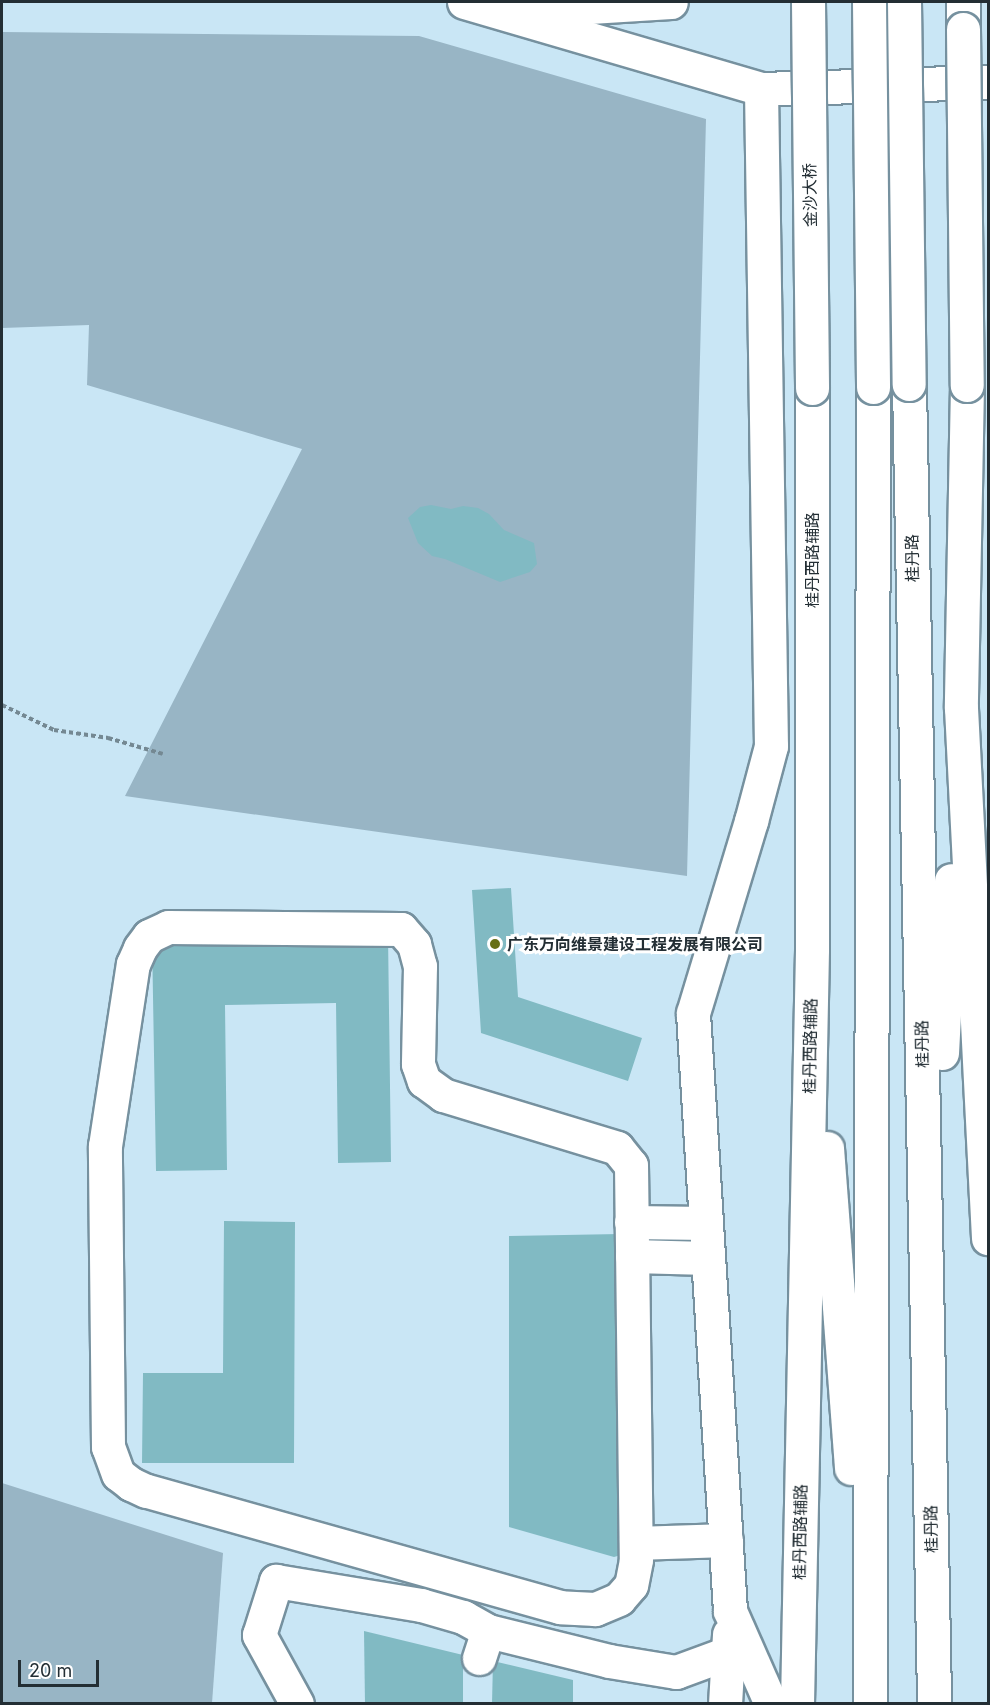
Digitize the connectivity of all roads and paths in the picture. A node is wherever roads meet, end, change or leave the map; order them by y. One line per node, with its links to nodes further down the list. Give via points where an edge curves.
1 (464, 2): 6 (main road)
2 (671, 2): 6 (main road)
3 (807, 2): 10 (main road, 金沙大桥, bridge)
4 (869, 2): 29 (main road, bridge, via 873,387)
5 (904, 2): 20 (main road, 桂丹路, bridge)
6 (502, 13): 9 (main road)
7 (963, 15): 12 (main road, bridge, via 967,385)
8 (988, 82): 9 (main road)
9 (760, 89): 16 (main road, via 771,746 693,1013)
10 (812, 388): 14 (main road, 桂丹西路辅路)
11 (2, 705): 13 (path, via 54,730 108,738)
12 (961, 708): 17 (main road); 20 (main road)
13 (163, 754)
14 (812, 949): 28 (main road, 桂丹西路辅路); 29 (main road)
15 (631, 1222): 16 (main road); 18 (main road); 22 (main road, via 631,1165 617,1148 443,1095 424,1081 418,1064 420,966 414,944 401,929 168,927 149,936 140,948 134,964 105,1146 108,1447 118,1474 146,1491 561,1607 595,1610 619,1599 631,1585)
16 (706, 1223): 19 (main road)
17 (988, 1238)
18 (632, 1256): 19 (main road); 22 (main road)
19 (708, 1258): 21 (main road)
20 (927, 1319): 30 (main road, 桂丹路)
21 (726, 1540): 22 (main road); 23 (main road)
22 (636, 1543)
23 (730, 1611): 24 (main road); 27 (main road)
24 (728, 1653): 25 (main road, via 676,1672 484,1645 463,1617 422,1605 276,1581 259,1635); 26 (main road)
25 (297, 1704)
26 (725, 1704)
27 (771, 1704)
28 (797, 1704)
29 (869, 1704)
30 (934, 1704)

